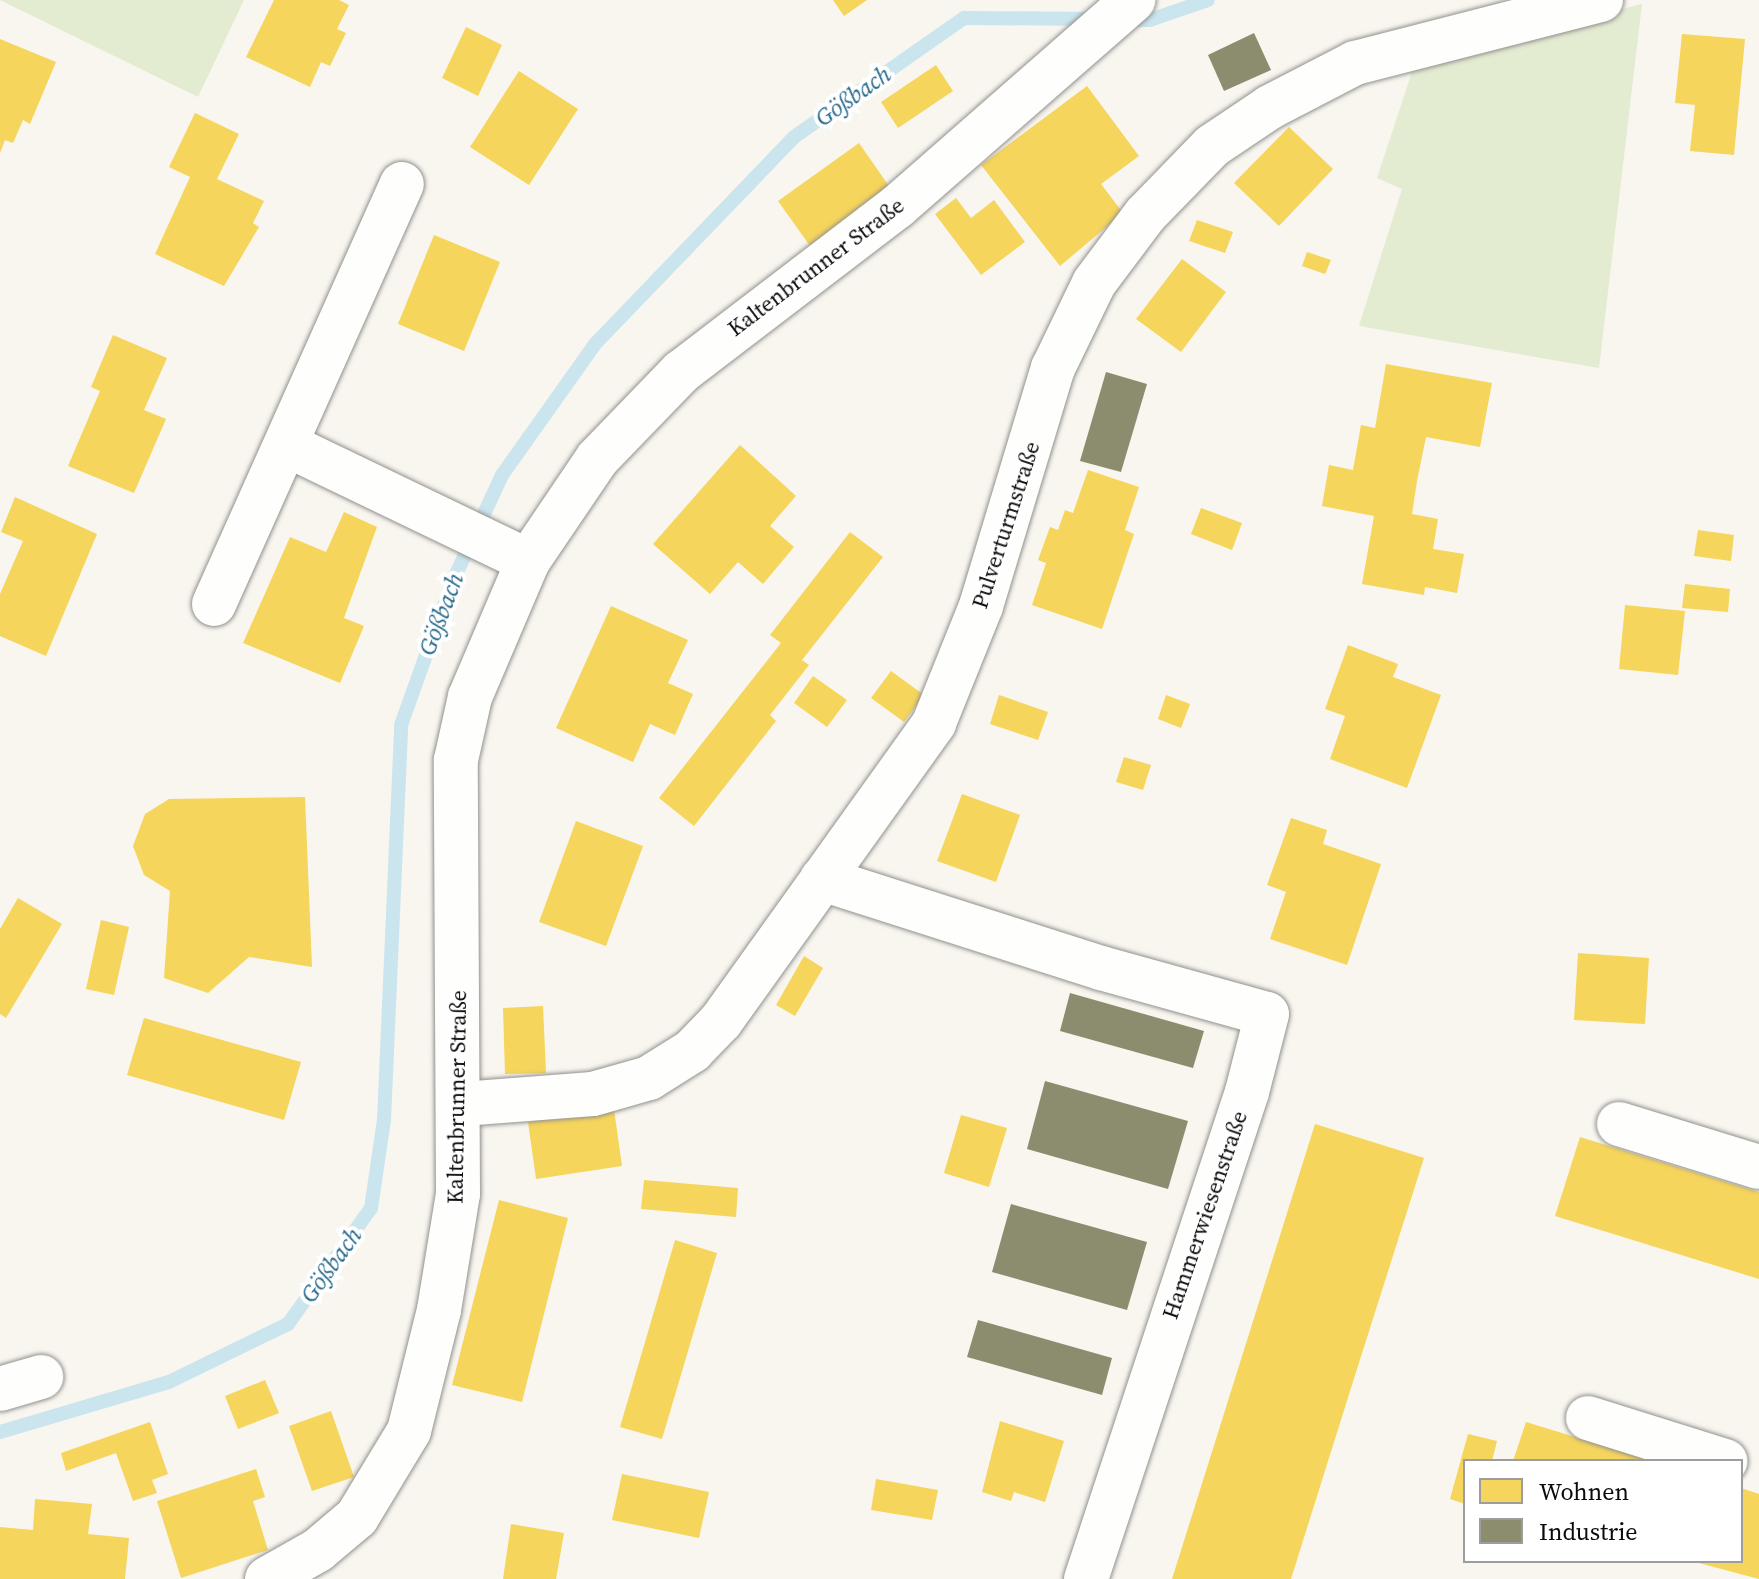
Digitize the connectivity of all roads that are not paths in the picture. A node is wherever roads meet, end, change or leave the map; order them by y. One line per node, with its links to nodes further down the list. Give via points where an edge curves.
1 (1133, 0): 5 (street, Kaltenbrunner Straße, via 898,206 681,372)
2 (1601, 0): 7 (street, Pulverturmstraße, via 1355,63 1270,107 1212,146 1145,215 1094,283 1053,368 981,606 934,723)
3 (402, 184): 4 (street)
4 (287, 445): 5 (street); 6 (street)
5 (516, 554): 8 (street, Kaltenbrunner Straße, via 470,697 456,760)
6 (214, 604)
7 (822, 879): 8 (street, Pulverturmstraße, via 721,1021 692,1051 649,1078 593,1094); 14 (street, Hammerwiesenstraße, via 1101,968 1267,1014 1247,1092)
8 (462, 1104): 13 (street, Kaltenbrunner Straße, via 458,1194 439,1310 409,1431 357,1517 318,1550)
9 (1619, 1124): 10 (street)
10 (1759, 1167)
11 (1588, 1418): 12 (street)
12 (1719, 1459)
13 (267, 1579)
14 (1086, 1579)

